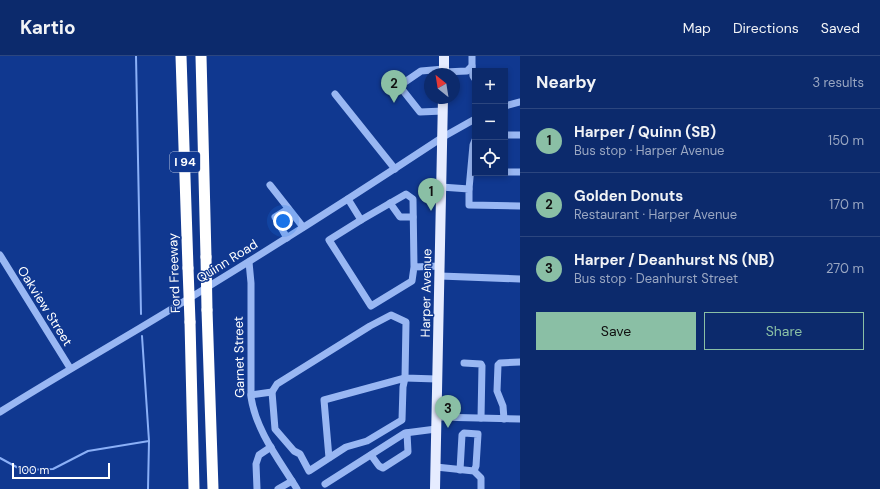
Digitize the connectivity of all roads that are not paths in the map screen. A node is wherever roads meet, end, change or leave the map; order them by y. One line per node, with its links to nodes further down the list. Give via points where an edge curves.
1 (181, 56): 60 (highway, Ford Freeway / I 94, bridge)
2 (201, 56): 61 (highway, I 94, bridge)
3 (444, 56): 6 (main road)
4 (472, 56): 5 (street)
5 (472, 66): 8 (street, via 467,71)
6 (444, 68)
7 (424, 71): 13 (street, via 402,84 401,88 420,112)
8 (460, 71)
9 (336, 94): 18 (street)
10 (520, 102): 12 (street)
11 (443, 104): 13 (main road, Harper Avenue)
12 (508, 105)
13 (443, 111): 17 (main road, Harper Avenue)
14 (472, 121): 17 (street, Quinn Road)
15 (508, 135): 16 (street)
16 (520, 135)
17 (443, 137): 18 (street, Quinn Road); 23 (main road, Harper Avenue)
18 (395, 169): 25 (street, Quinn Road)
19 (508, 172): 20 (street)
20 (520, 172)
21 (472, 176): 24 (street)
22 (270, 185): 28 (street)
23 (441, 187): 24 (street); 36 (main road, Harper Avenue)
24 (469, 189): 27 (street, via 469,205)
25 (348, 199): 30 (street); 31 (street, Quinn Road)
26 (390, 203): 29 (street, via 400,217); 29 (street, via 406,194 412,199); 30 (street)
27 (520, 206)
28 (288, 208): 31 (street); 32 (street, via 275,217)
29 (413, 217): 35 (street)
30 (360, 220): 35 (street, via 329,240 371,306 412,281)
31 (303, 227): 32 (street, Quinn Road)
32 (287, 238): 34 (street, Quinn Road)
33 (0, 255): 40 (street, Oakview Street)
34 (248, 262): 40 (street, Quinn Road); 44 (street, Garnet Street, via 251,283)
35 (414, 267): 36 (street)
36 (440, 271): 37 (street); 42 (main road, Harper Avenue)
37 (520, 279)
38 (520, 362): 48 (street, via 498,365 497,391 503,406)
39 (464, 363): 47 (street, via 482,366)
40 (70, 368): 45 (street, Quinn Road)
41 (405, 378): 42 (street); 43 (street, via 406,322 391,316 370,326 277,384); 54 (street, via 402,420); 54 (street, via 324,400)
42 (437, 379): 46 (main road, Harper Avenue)
43 (272, 392): 44 (street); 54 (street, via 275,429 294,452 300,454 309,471)
44 (251, 394): 52 (street, Garnet Street, via 255,418)
45 (0, 412)
46 (436, 417): 47 (street); 50 (main road, Harper Avenue)
47 (481, 418): 48 (street)
48 (504, 419): 49 (street)
49 (520, 419)
50 (436, 429): 51 (street); 55 (main road, Harper Avenue)
51 (407, 433): 53 (street); 53 (street, via 408,452 384,468 379,466)
52 (272, 447): 58 (street, Garnet Street); 62 (street, via 259,455 256,464)
53 (371, 455): 59 (street)
54 (329, 458)
55 (436, 467): 56 (street); 65 (main road, Harper Avenue)
56 (460, 470): 57 (street); 57 (street, via 462,435 478,434)
57 (474, 471): 66 (street, via 481,478)
58 (292, 482): 63 (street); 64 (street, Garnet Street)
59 (325, 484)
60 (194, 489)
61 (213, 489)
62 (257, 489)
63 (278, 489)
64 (297, 489)
65 (435, 489)
66 (481, 489)

